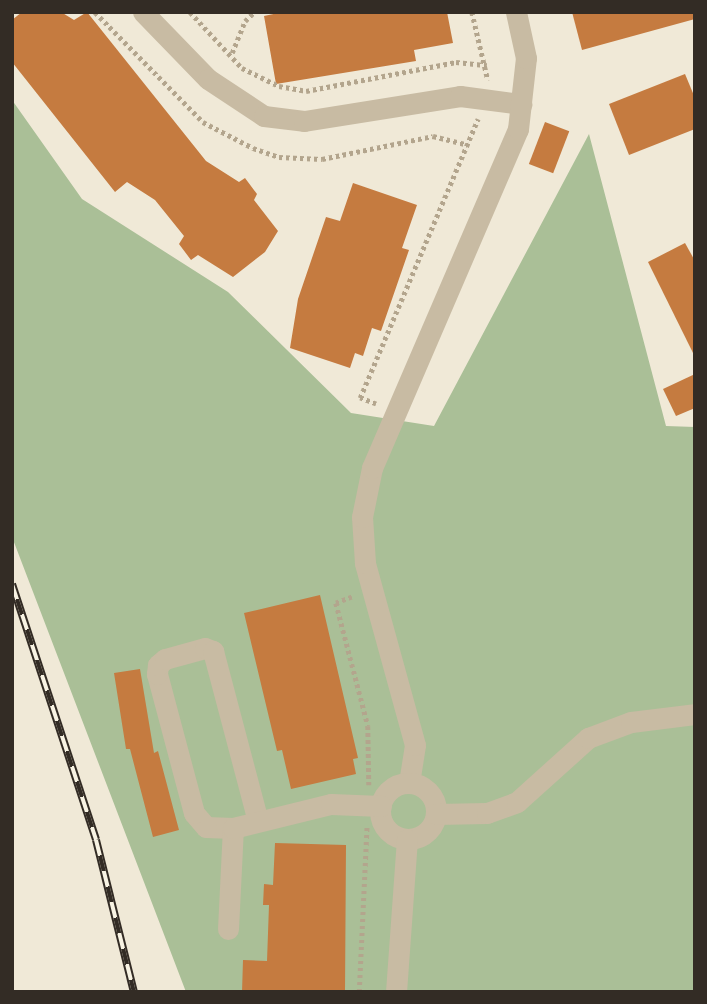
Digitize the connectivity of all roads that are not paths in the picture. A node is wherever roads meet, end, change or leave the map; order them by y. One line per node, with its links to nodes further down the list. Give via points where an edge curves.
1 (143, 12): 3 (lane, via 208,79 264,116 304,121 460,96)
2 (516, 12): 3 (lane, via 526,58)
3 (521, 104): 5 (lane, via 518,129 372,468 362,517 365,563 415,745)
4 (695, 714): 7 (lane, via 631,722 588,738 517,802 486,813)
5 (409, 783): 6 (lane, via 389,790); 7 (lane, via 432,796)
6 (381, 806): 8 (lane, via 331,804); 10 (lane, via 388,830)
7 (436, 814): 10 (lane, via 428,831)
8 (258, 821): 9 (lane); 9 (lane, via 213,651 205,648 165,659 157,674 194,813 206,827)
9 (233, 828): 11 (lane)
10 (407, 839): 12 (lane)
11 (228, 929)
12 (396, 992)

